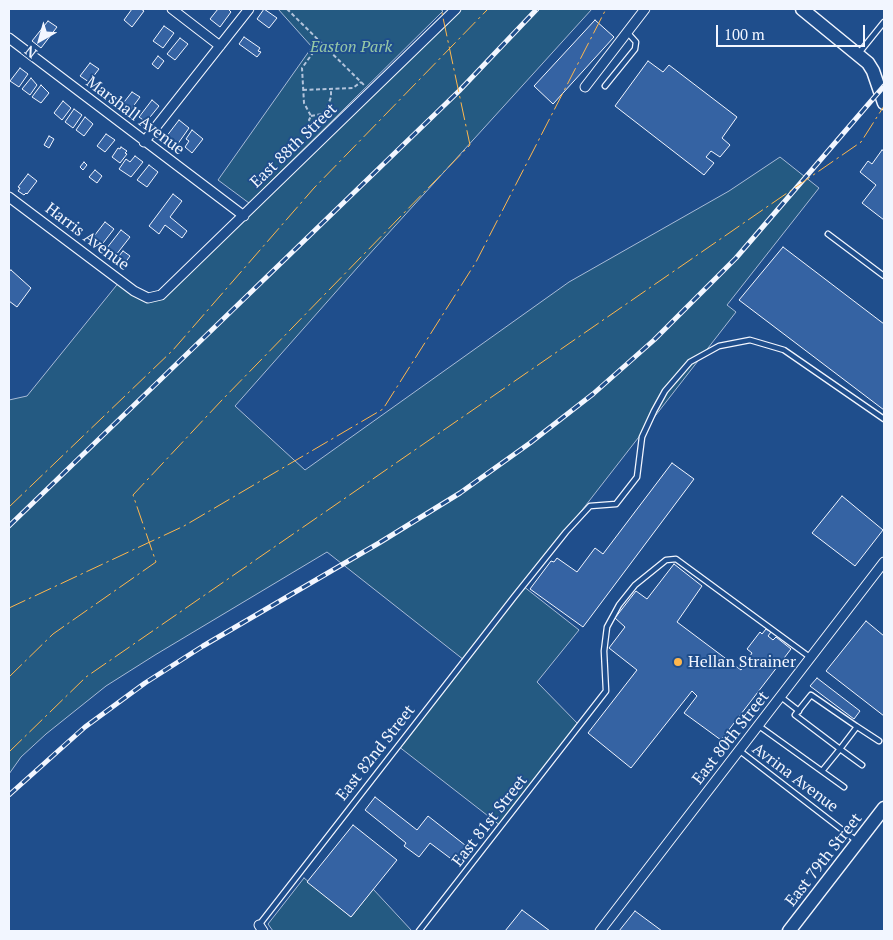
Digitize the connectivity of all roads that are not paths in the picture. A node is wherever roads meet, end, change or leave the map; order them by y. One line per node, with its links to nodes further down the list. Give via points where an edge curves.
1 (172, 9): 9 (street)
2 (249, 9): 9 (street)
3 (456, 9): 16 (street, East 88th Street)
4 (645, 9): 7 (street)
5 (802, 9): 10 (main road)
6 (884, 22): 10 (lane)
7 (627, 32): 11 (lane, via 636,42 635,49); 12 (street)
8 (9, 38): 14 (street, Marshall Avenue)
9 (220, 46): 14 (street)
10 (858, 54): 13 (main road, via 873,71)
11 (605, 86)
12 (585, 87)
13 (884, 103)
14 (144, 142): 16 (street, Marshall Avenue)
15 (9, 197): 19 (street, Harris Avenue, via 134,291)
16 (244, 216): 19 (street, East 88th Street, via 162,295)
17 (828, 234): 18 (lane)
18 (884, 276)
19 (148, 298)
20 (884, 419): 35 (lane, East 82nd Street, via 784,350 750,340 719,346 690,362 665,391 642,437 637,477 616,504 590,506 566,532)
21 (884, 562): 22 (street, East 80th Street)
22 (811, 658): 23 (street, East 80th Street); 36 (lane, East 81st Street, via 676,559 666,560 635,585 607,627 604,650 606,691)
23 (781, 697): 24 (lane); 25 (street, East 80th Street)
24 (799, 711): 26 (lane, via 811,695); 28 (lane, via 795,716)
25 (759, 726): 29 (street, East 80th Street); 31 (lane)
26 (856, 726): 27 (lane); 28 (lane)
27 (879, 741)
28 (840, 748): 30 (lane); 31 (lane)
29 (740, 751): 34 (lane, Avrina Avenue); 37 (street, East 80th Street)
30 (862, 765)
31 (822, 771): 32 (lane)
32 (844, 787)
33 (884, 808): 34 (main road, East 79th Street)
34 (858, 842): 38 (main road, East 79th Street)
35 (261, 928)
36 (419, 931)
37 (600, 931)
38 (789, 931)

